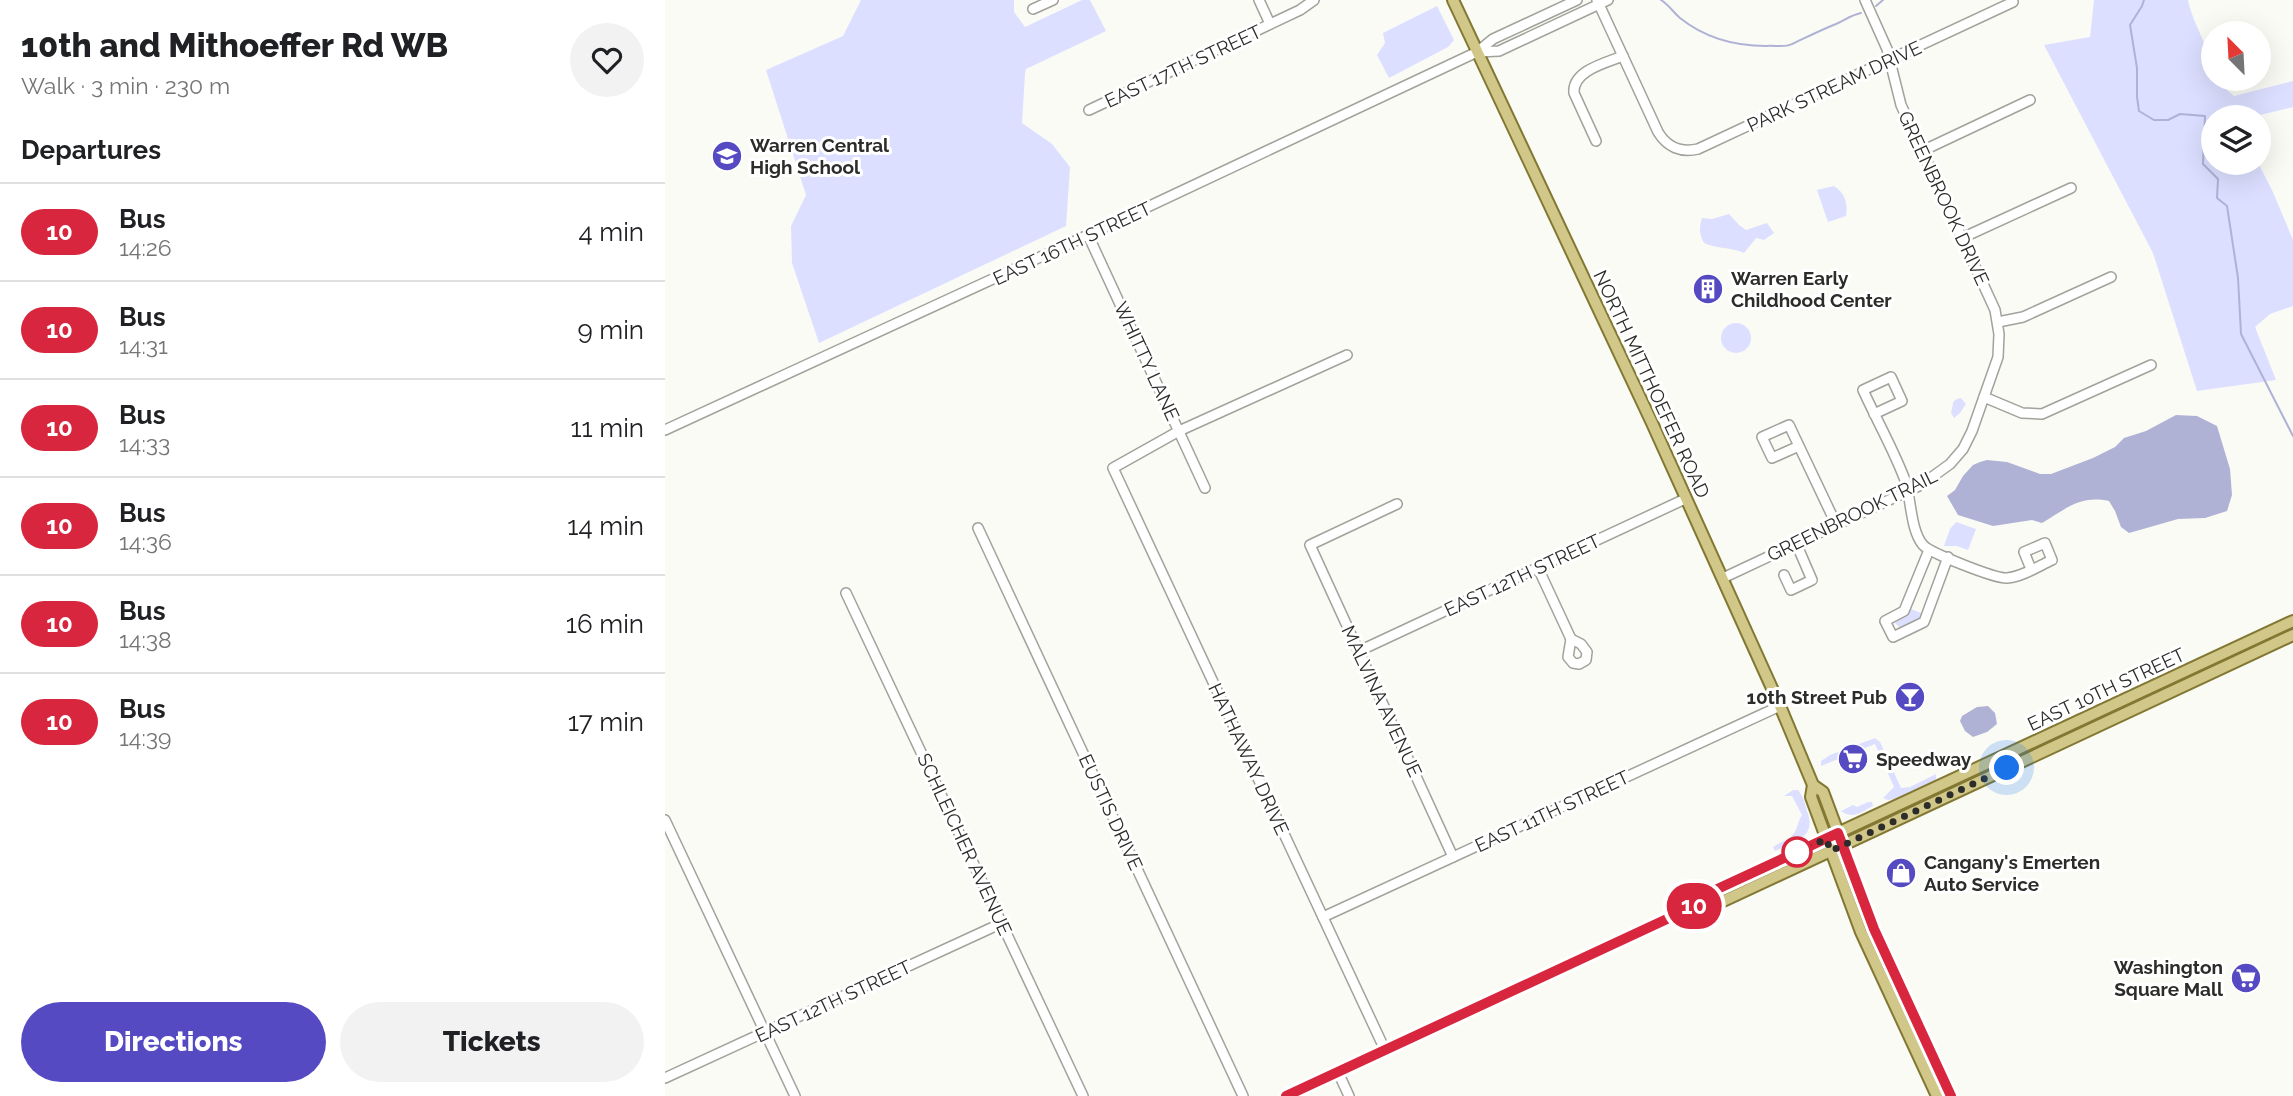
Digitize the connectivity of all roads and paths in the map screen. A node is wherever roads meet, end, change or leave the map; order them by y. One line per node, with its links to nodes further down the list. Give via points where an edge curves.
1 (1053, 0): 9 (street)
2 (1259, 0): 10 (street)
3 (1314, 0): 10 (street, EAST 17TH STREET)
4 (1453, 0): 11 (main road, NORTH MITTHOEFER ROAD)
5 (1577, 0): 11 (street, via 1493,39)
6 (1865, 0): 13 (street, GREENBROOK DRIVE)
7 (1601, 1): 11 (street, via 1499,51); 12 (street)
8 (2013, 2): 13 (street, PARK STREAM DRIVE)
9 (1033, 9)
10 (1270, 24): 15 (street, EAST 17TH STREET)
11 (1477, 52): 19 (street, EAST 16TH STREET); 32 (main road, NORTH MITTHOEFER ROAD)
12 (1623, 55): 13 (street, PARK STREAM DRIVE, via 1658,132 1678,149 1688,151); 16 (street, via 1581,75 1574,85)
13 (1890, 59): 17 (street, GREENBROOK DRIVE, via 1899,99)
14 (2030, 100): 17 (street)
15 (1089, 110)
16 (1597, 141)
17 (1922, 151): 20 (street, GREENBROOK DRIVE)
18 (2071, 188): 20 (street)
19 (1089, 235): 27 (street, EAST 16TH STREET); 28 (street, WHITTY LANE)
20 (1962, 239): 22 (street, GREENBROOK DRIVE)
21 (2111, 277): 22 (street, via 2021,318)
22 (1998, 322): 25 (street, GREENBROOK DRIVE, via 1999,351)
23 (1347, 355): 28 (street)
24 (2151, 365): 25 (street, via 2042,414 2022,412)
25 (1984, 397): 31 (street, GREENBROOK TRAIL, via 1972,432 1955,459 1938,475)
26 (1874, 414): 26 (street, via 1863,390 1891,377 1902,401); 31 (street)
27 (665, 430)
28 (1179, 431): 30 (street, WHITTY LANE); 57 (street, HATHAWAY DRIVE, via 1113,468)
29 (1799, 446): 34 (street)
30 (1205, 488)
31 (1907, 492): 34 (street, GREENBROOK TRAIL); 37 (street, via 1918,536)
32 (1685, 499): 39 (street, EAST 12TH STREET); 42 (main road, NORTH MITTHOEFER ROAD)
33 (1397, 505): 47 (street, MALVINA AVENUE, via 1310,545)
34 (1836, 524): 36 (street, GREENBROOK TRAIL)
35 (978, 528): 67 (street, EUSTIS DRIVE)
36 (1796, 544): 41 (street, via 1812,580 1791,590); 42 (street, GREENBROOK TRAIL)
37 (1929, 550): 38 (street); 38 (street, via 1903,611 1885,621 1893,637 1924,622)
38 (1948, 557): 40 (street, via 1999,578)
39 (1538, 568): 46 (street); 47 (street, EAST 12TH STREET)
40 (2031, 569)
41 (1784, 575)
42 (1723, 578): 48 (main road, NORTH MITTHOEFER ROAD)
43 (846, 593): 58 (street, SCHLEICHER AVENUE)
44 (2293, 621): 51 (main road, EAST 10TH STREET)
45 (2293, 635): 53 (main road, EAST 10TH STREET)
46 (1571, 639)
47 (1359, 651): 55 (street, MALVINA AVENUE)
48 (1780, 706): 49 (main road, NORTH MITTHOEFER ROAD); 55 (street, EAST 11TH STREET)
49 (1813, 785): 51 (main road, NORTH MITTHOEFER ROAD, via 1823,792); 52 (main road, NORTH MITTHOEFER ROAD, via 1811,797)
50 (665, 820): 61 (street)
51 (1838, 833): 52 (main road, EAST 10TH STREET); 53 (main road, NORTH MITTHOEFER ROAD)
52 (1826, 839): 54 (main road, NORTH MITTHOEFER ROAD); 56 (main road, EAST 10TH STREET, via 1713,891)
53 (1842, 845): 54 (main road, EAST 10TH STREET); 60 (main road, NORTH MITTHOEFER ROAD)
54 (1831, 851): 56 (main road, EAST 10TH STREET, via 1719,903); 59 (main road, NORTH MITTHOEFER ROAD)
55 (1453, 857): 57 (street, EAST 11TH STREET)
56 (1710, 899): 62 (main road, EAST 10TH STREET)
57 (1323, 917): 62 (street, HATHAWAY DRIVE)
58 (1002, 923): 61 (street, EAST 12TH STREET); 66 (street, SCHLEICHER AVENUE)
59 (1860, 929): 60 (main road, via 1868,931 1879,954); 70 (main road, NORTH MITTHOEFER ROAD)
60 (1888, 959): 71 (main road, NORTH MITTHOEFER ROAD)
61 (765, 1032): 64 (street, EAST 12TH STREET); 65 (street)
62 (1385, 1050): 63 (main road, EAST 10TH STREET)
63 (1338, 1072): 68 (main road, EAST 10TH STREET); 69 (street)
64 (665, 1078)
65 (795, 1096)
66 (1083, 1096)
67 (1243, 1096)
68 (1286, 1096)
69 (1349, 1096)
70 (1937, 1096)
71 (1951, 1096)

